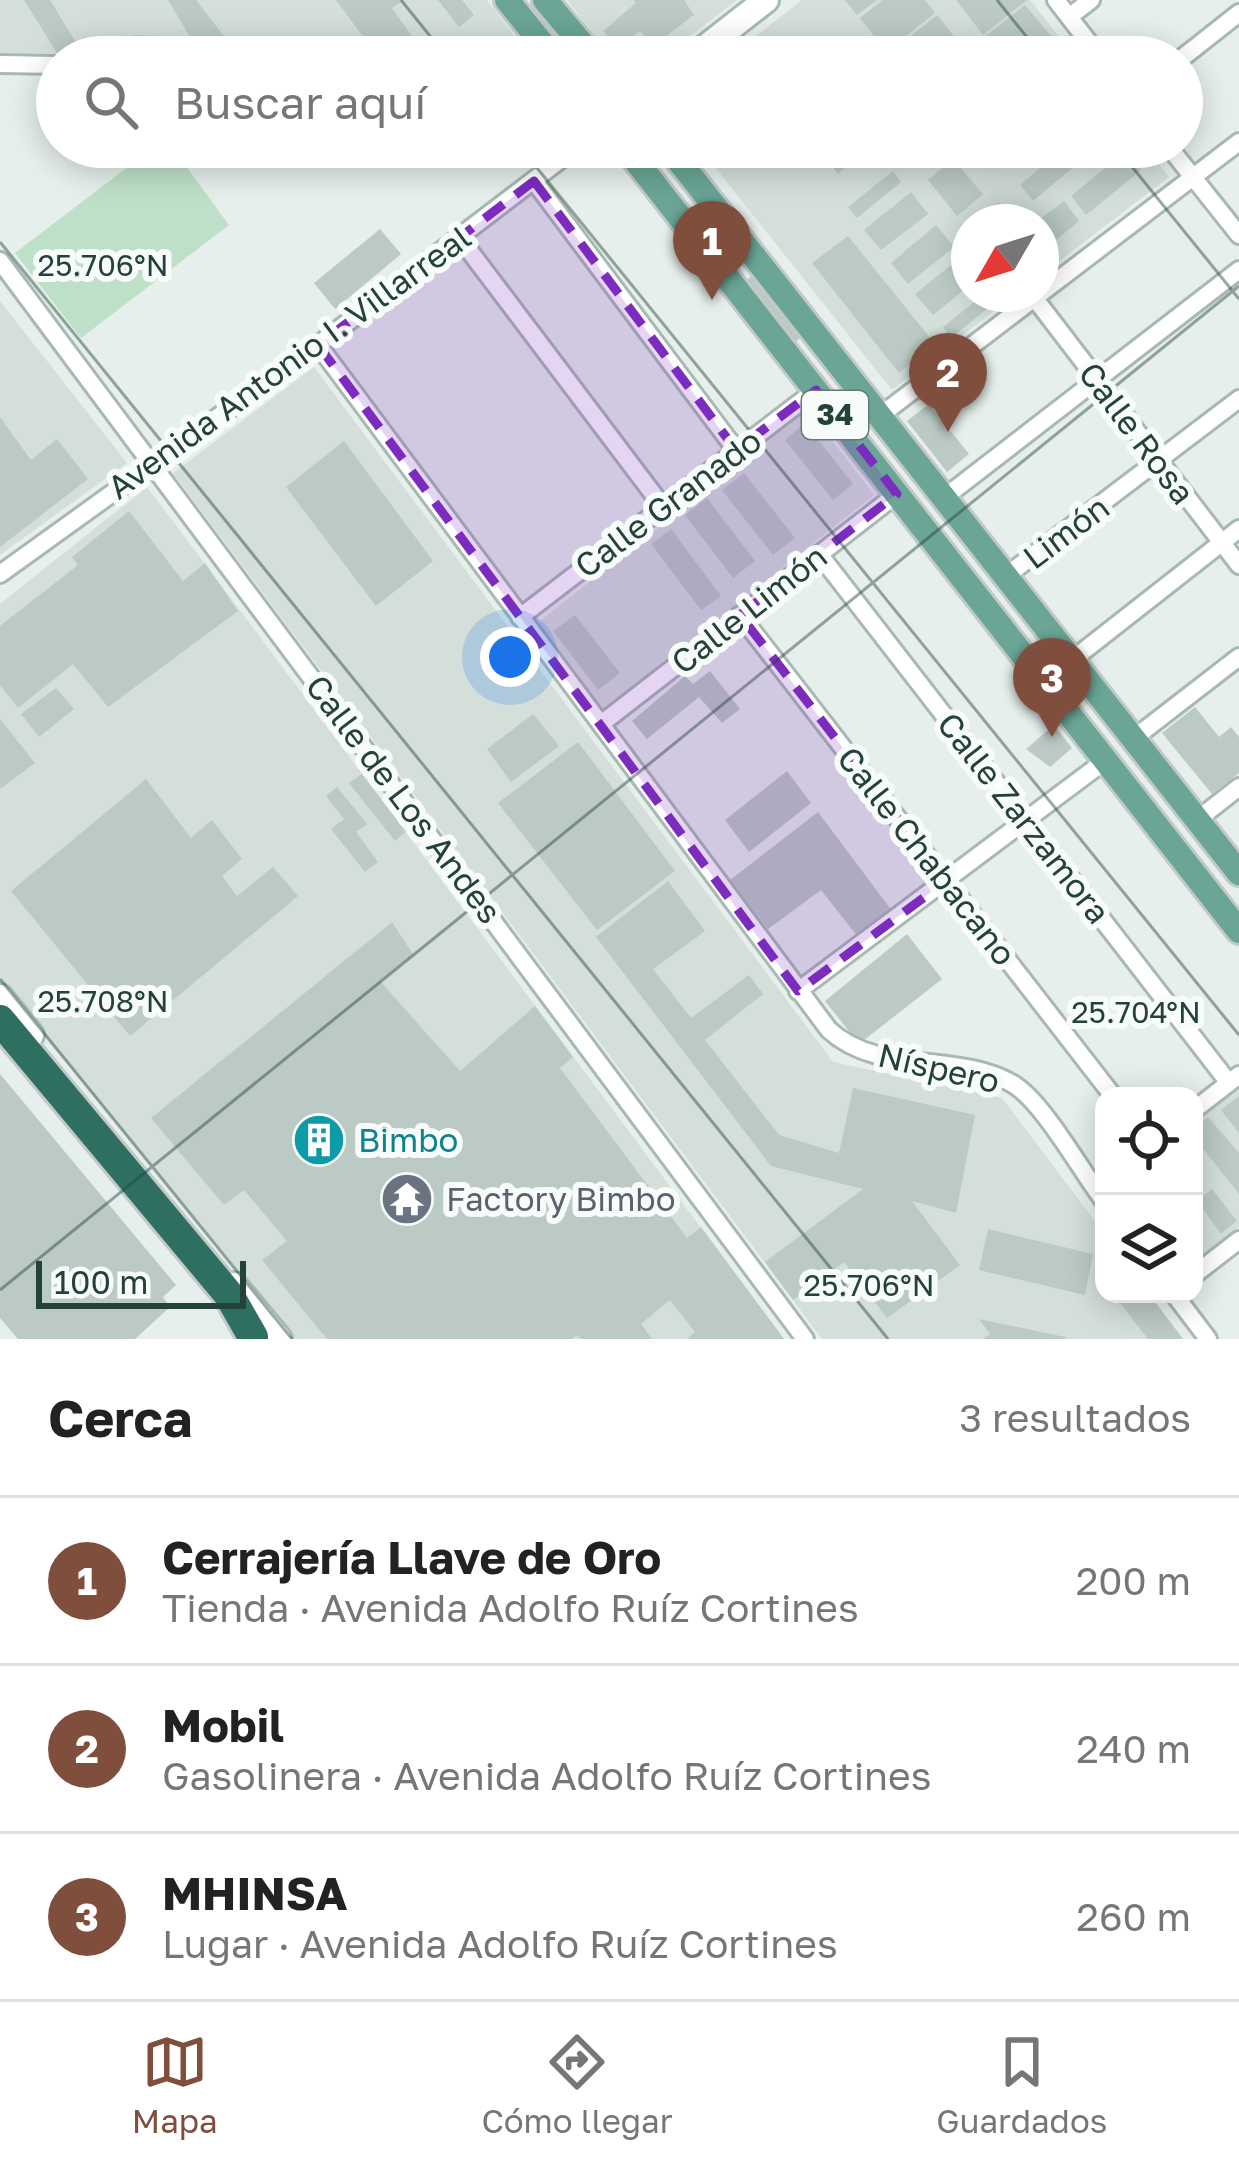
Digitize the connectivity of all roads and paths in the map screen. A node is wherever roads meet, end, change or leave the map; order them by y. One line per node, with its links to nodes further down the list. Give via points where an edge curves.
1 (507, 0): 8 (main road)
2 (545, 0): 9 (main road)
3 (766, 0): 10 (main road)
4 (1055, 0): 7 (street)
5 (1091, 0): 7 (street)
6 (1239, 13): 12 (street)
7 (1069, 17): 11 (street)
8 (536, 36)
9 (575, 36)
10 (720, 36)
11 (1084, 36)
12 (1203, 41)
13 (0, 64): 14 (street)
14 (36, 65)
15 (1239, 142): 20 (street)
16 (550, 168): 21 (street, Avenida Antonio I. Villarreal)
17 (642, 168): 31 (main road, 34)
18 (685, 168): 33 (main road, 34)
19 (1185, 168): 20 (street)
20 (1192, 178): 22 (street); 26 (street)
21 (534, 181): 23 (street, Avenida Antonio I. Villarreal); 34 (street)
22 (1239, 235)
23 (459, 237): 29 (street, Avenida Antonio I. Villarreal); 39 (street)
24 (0, 262): 36 (street, Calle de Los Andes)
25 (1239, 269): 30 (street)
26 (1059, 282)
27 (1020, 312): 33 (street)
28 (1045, 312): 30 (street, Calle Rosa)
29 (318, 345): 36 (street, Avenida Antonio I. Villarreal); 47 (street, Níspero)
30 (1097, 380): 35 (street, Calle Rosa); 38 (street)
31 (816, 390): 34 (street, Calle Granado); 37 (main road, 34)
32 (1239, 399): 35 (street, Limón)
33 (880, 415): 38 (main road, 34)
34 (736, 450): 39 (street, Calle Granado)
35 (1160, 460): 41 (street, Calle Rosa); 45 (street, Limón)
36 (152, 464): 44 (street, Avenida Antonio I. Villarreal); 71 (street, Calle de Los Andes)
37 (897, 494): 42 (street, Calle Limón); 52 (main road, 34)
38 (944, 497): 45 (main road, 34)
39 (663, 507): 47 (street, Calle Granado)
40 (1239, 530): 41 (street)
41 (1222, 543): 43 (street, Calle Rosa); 49 (street)
42 (819, 554): 46 (street, Calle Limón); 55 (street, Calle Zarzamora)
43 (1239, 566)
44 (0, 574)
45 (1006, 576): 49 (main road, 34)
46 (740, 615): 50 (street, Calle Limón); 57 (street, Calle Chabacano)
47 (520, 617): 50 (street, Níspero)
48 (1239, 657): 51 (street)
49 (1072, 660): 51 (main road, 34)
50 (601, 724): 59 (street, Níspero)
51 (1133, 739): 54 (main road, 34)
52 (1106, 760): 55 (street); 58 (main road, 34)
53 (1239, 787): 54 (street)
54 (1197, 820): 56 (main road, 34)
55 (1026, 821): 57 (street); 63 (street, Calle Zarzamora)
56 (1239, 873)
57 (946, 881): 59 (street); 64 (street, Calle Chabacano)
58 (1239, 932)
59 (798, 991): 66 (street, Níspero, via 856,1050 1017,1087)
60 (0, 997): 70 (main road)
61 (0, 1020): 70 (highway)
62 (0, 1043): 70 (main road)
63 (1234, 1079): 65 (street)
64 (1106, 1087)
65 (1203, 1102)
66 (1095, 1183)
67 (1239, 1240): 68 (street)
68 (1203, 1268)
69 (1181, 1303): 72 (street)
70 (262, 1338)
71 (805, 1339)
72 (1208, 1339)

